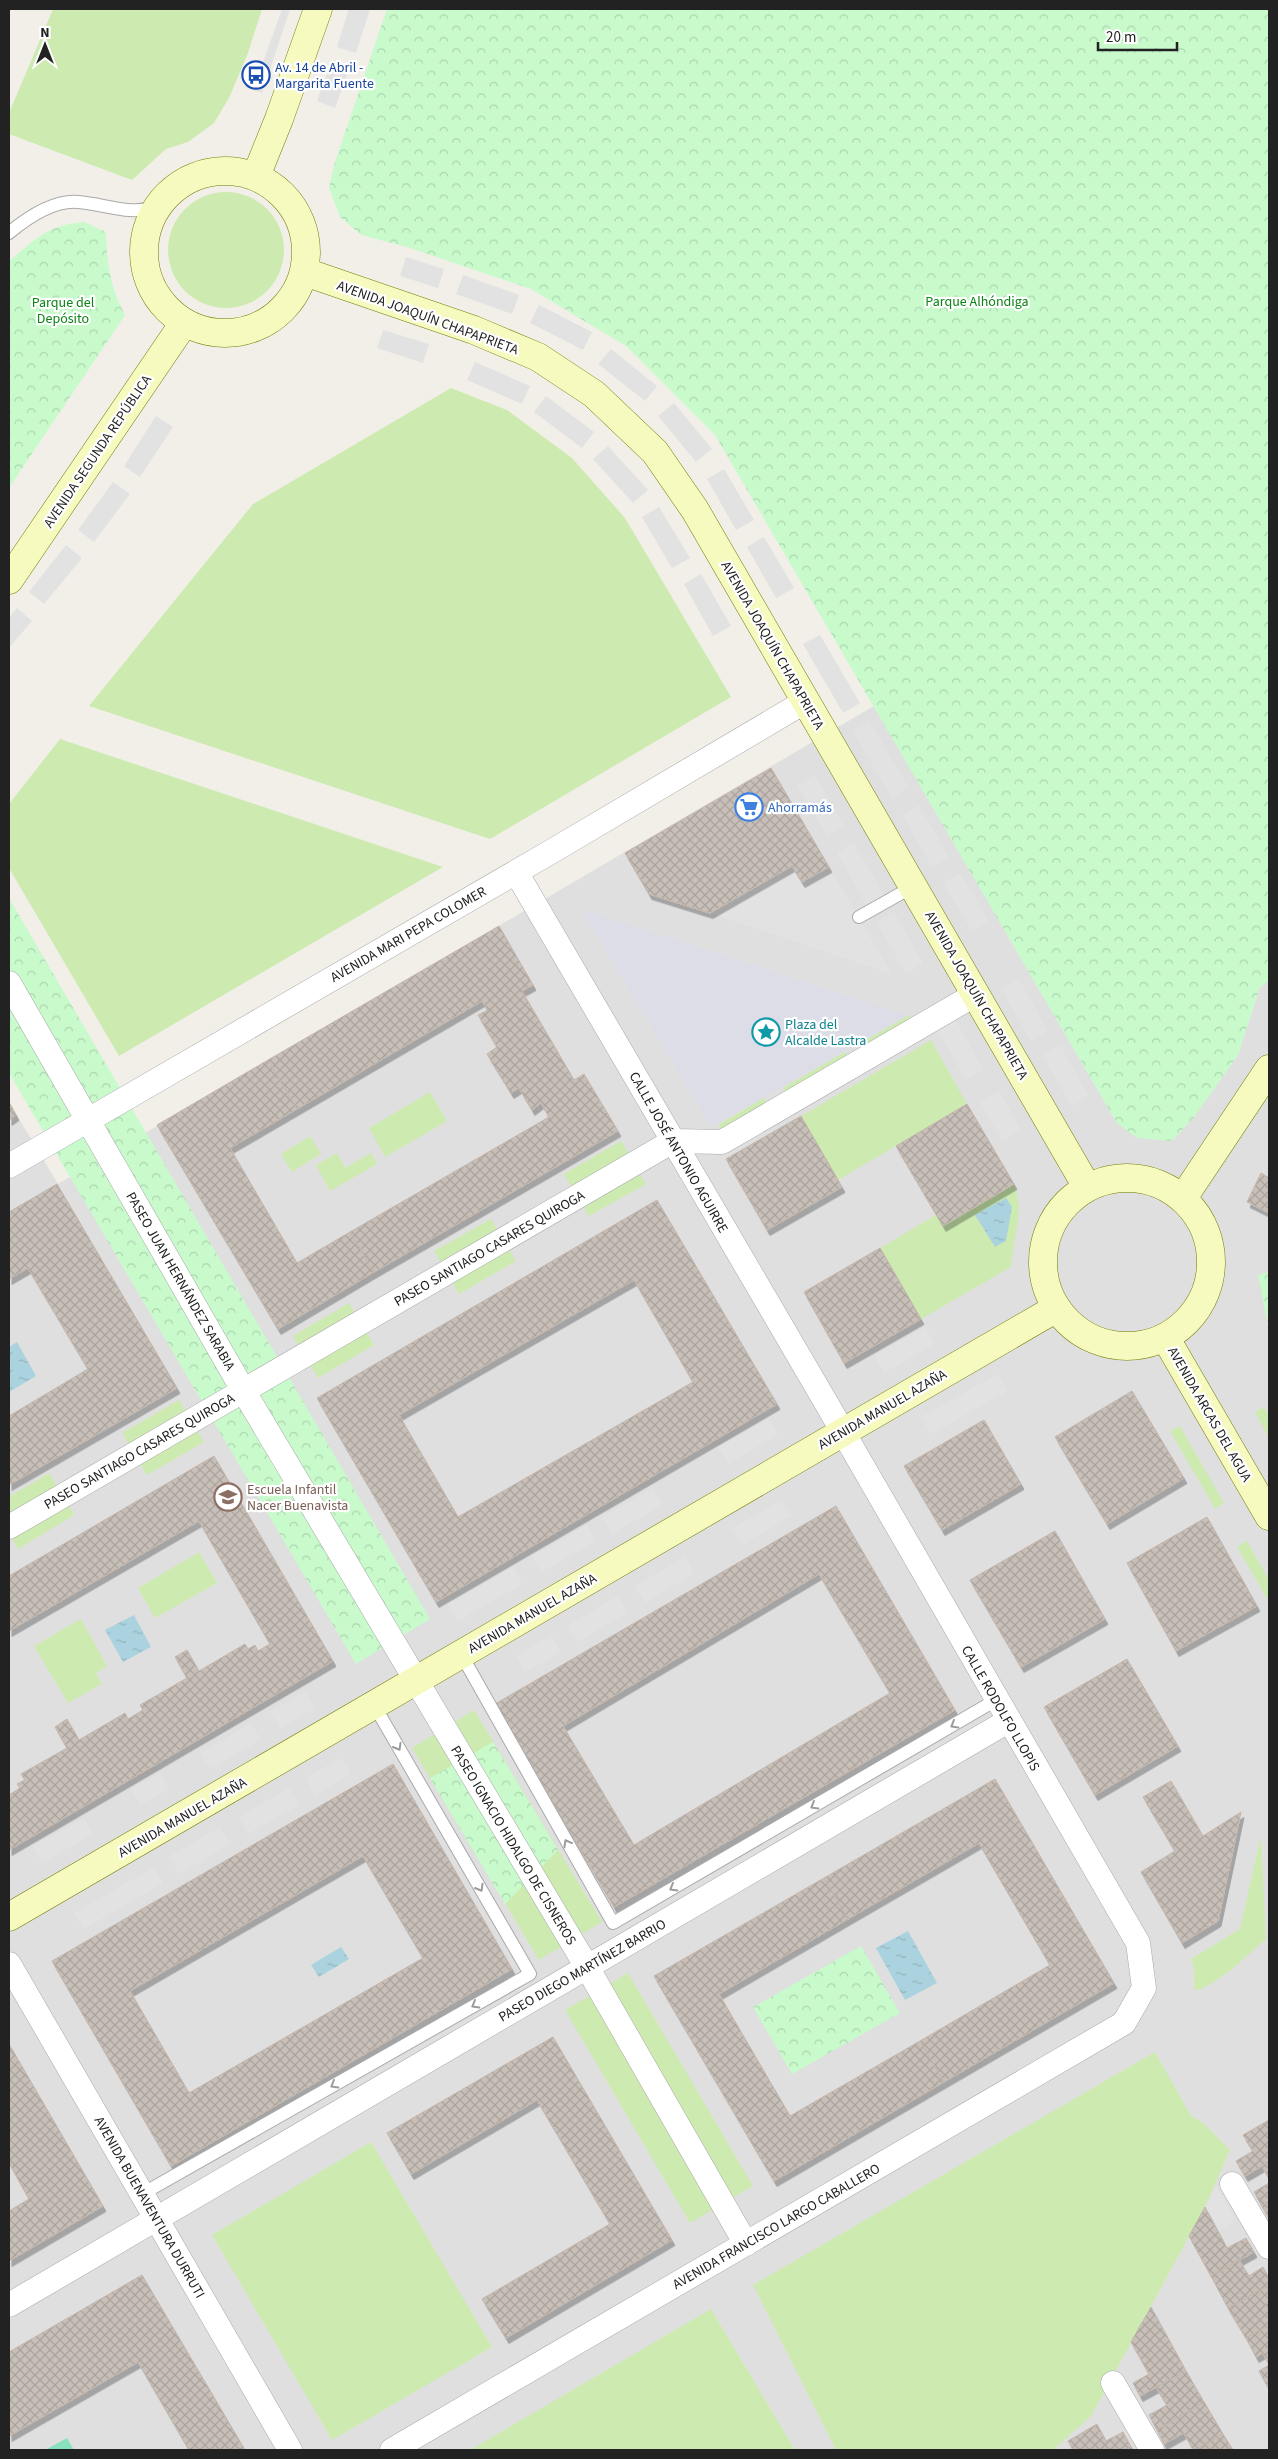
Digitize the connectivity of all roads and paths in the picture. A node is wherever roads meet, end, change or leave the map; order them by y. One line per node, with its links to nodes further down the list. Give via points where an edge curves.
1 (318, 9): 2 (street)
2 (256, 176): 3 (street, via 229,170 202,174 178,186); 5 (street, via 276,188 292,205 303,226 307,249)
3 (157, 207): 4 (lane, via 124,210 76,202 60,204 36,213); 6 (street, via 147,229 143,256 149,282 163,305)
4 (9, 233)
5 (304, 272): 6 (street, via 295,295 278,314 257,327 232,333 207,332); 8 (street, AVENIDA JOAQUÍN CHAPAPRIETA, via 474,330 538,357 594,394 655,452 695,510)
6 (184, 323): 7 (street, AVENIDA SEGUNDA REPÚBLICA)
7 (9, 580)
8 (806, 701): 9 (street, AVENIDA MARI PEPA COLOMER); 10 (street, AVENIDA JOAQUÍN CHAPAPRIETA)
9 (516, 872): 15 (street, AVENIDA MARI PEPA COLOMER); 16 (street, CALLE JOSÉ ANTONIO AGUIRRE)
10 (914, 886): 11 (lane); 13 (street, AVENIDA JOAQUÍN CHAPAPRIETA)
11 (859, 917)
12 (9, 983): 15 (street, PASEO JUAN HERNÁNDEZ SARABIA)
13 (976, 994): 16 (street, PASEO SANTIAGO CASARES QUIROGA, via 722,1142); 18 (street, AVENIDA JOAQUÍN CHAPAPRIETA)
14 (1269, 1069): 19 (street)
15 (88, 1119): 17 (street, AVENIDA MARI PEPA COLOMER); 22 (street, PASEO JUAN HERNÁNDEZ SARABIA)
16 (673, 1142): 22 (street, PASEO SANTIAGO CASARES QUIROGA); 23 (street, CALLE JOSÉ ANTONIO AGUIRRE)
17 (9, 1166)
18 (1087, 1187): 19 (street, via 1109,1179 1136,1178 1161,1184); 20 (street, via 1063,1207 1049,1230 1043,1258 1046,1285)
19 (1183, 1198): 21 (street, via 1201,1219 1210,1245 1211,1272 1203,1299 1187,1321)
20 (1055, 1309): 21 (street, via 1074,1328 1095,1340 1118,1346 1142,1345); 23 (street, AVENIDA MANUEL AZAÑA)
21 (1165, 1337): 24 (street, AVENIDA ARCAS DEL AGUA)
22 (242, 1390): 25 (street, PASEO SANTIAGO CASARES QUIROGA); 27 (street, PASEO JUAN HERNÁNDEZ SARABIA)
23 (843, 1432): 26 (street, AVENIDA MANUEL AZAÑA); 28 (street, CALLE RODOLFO LLOPIS)
24 (1269, 1516)
25 (9, 1527)
26 (461, 1654): 27 (street, AVENIDA MANUEL AZAÑA); 28 (lane, one-way to 26, via 613,1923)
27 (416, 1680): 29 (street, AVENIDA MANUEL AZAÑA); 33 (street, PASEO IGNACIO HIDALGO DE CISNEROS)
28 (996, 1700): 30 (street, CALLE RODOLFO LLOPIS)
29 (374, 1705): 31 (street, AVENIDA MANUEL AZAÑA); 36 (lane, one-way to 36, via 530,1974)
30 (1008, 1721): 33 (street, PASEO DIEGO MARTÍNEZ BARRIO); 34 (street, CALLE RODOLFO LLOPIS, via 1138,1943)
31 (9, 1917)
32 (9, 1964): 36 (street, AVENIDA BUENAVENTURA DURRUTI)
33 (587, 1967): 37 (street, PASEO DIEGO MARTÍNEZ BARRIO); 38 (street, PASEO IGNACIO HIDALGO DE CISNEROS)
34 (1144, 1988): 38 (street, AVENIDA FRANCISCO LARGO CABALLERO, via 1124,2023)
35 (1232, 2184): 39 (street)
36 (142, 2194): 37 (street, AVENIDA BUENAVENTURA DURRUTI)
37 (156, 2219): 40 (street, PASEO DIEGO MARTÍNEZ BARRIO); 42 (street, AVENIDA BUENAVENTURA DURRUTI)
38 (746, 2244): 43 (street, AVENIDA FRANCISCO LARGO CABALLERO)
39 (1269, 2248)
40 (9, 2305)
41 (1113, 2383): 44 (street)
42 (290, 2450)
43 (392, 2450)
44 (1152, 2450)

